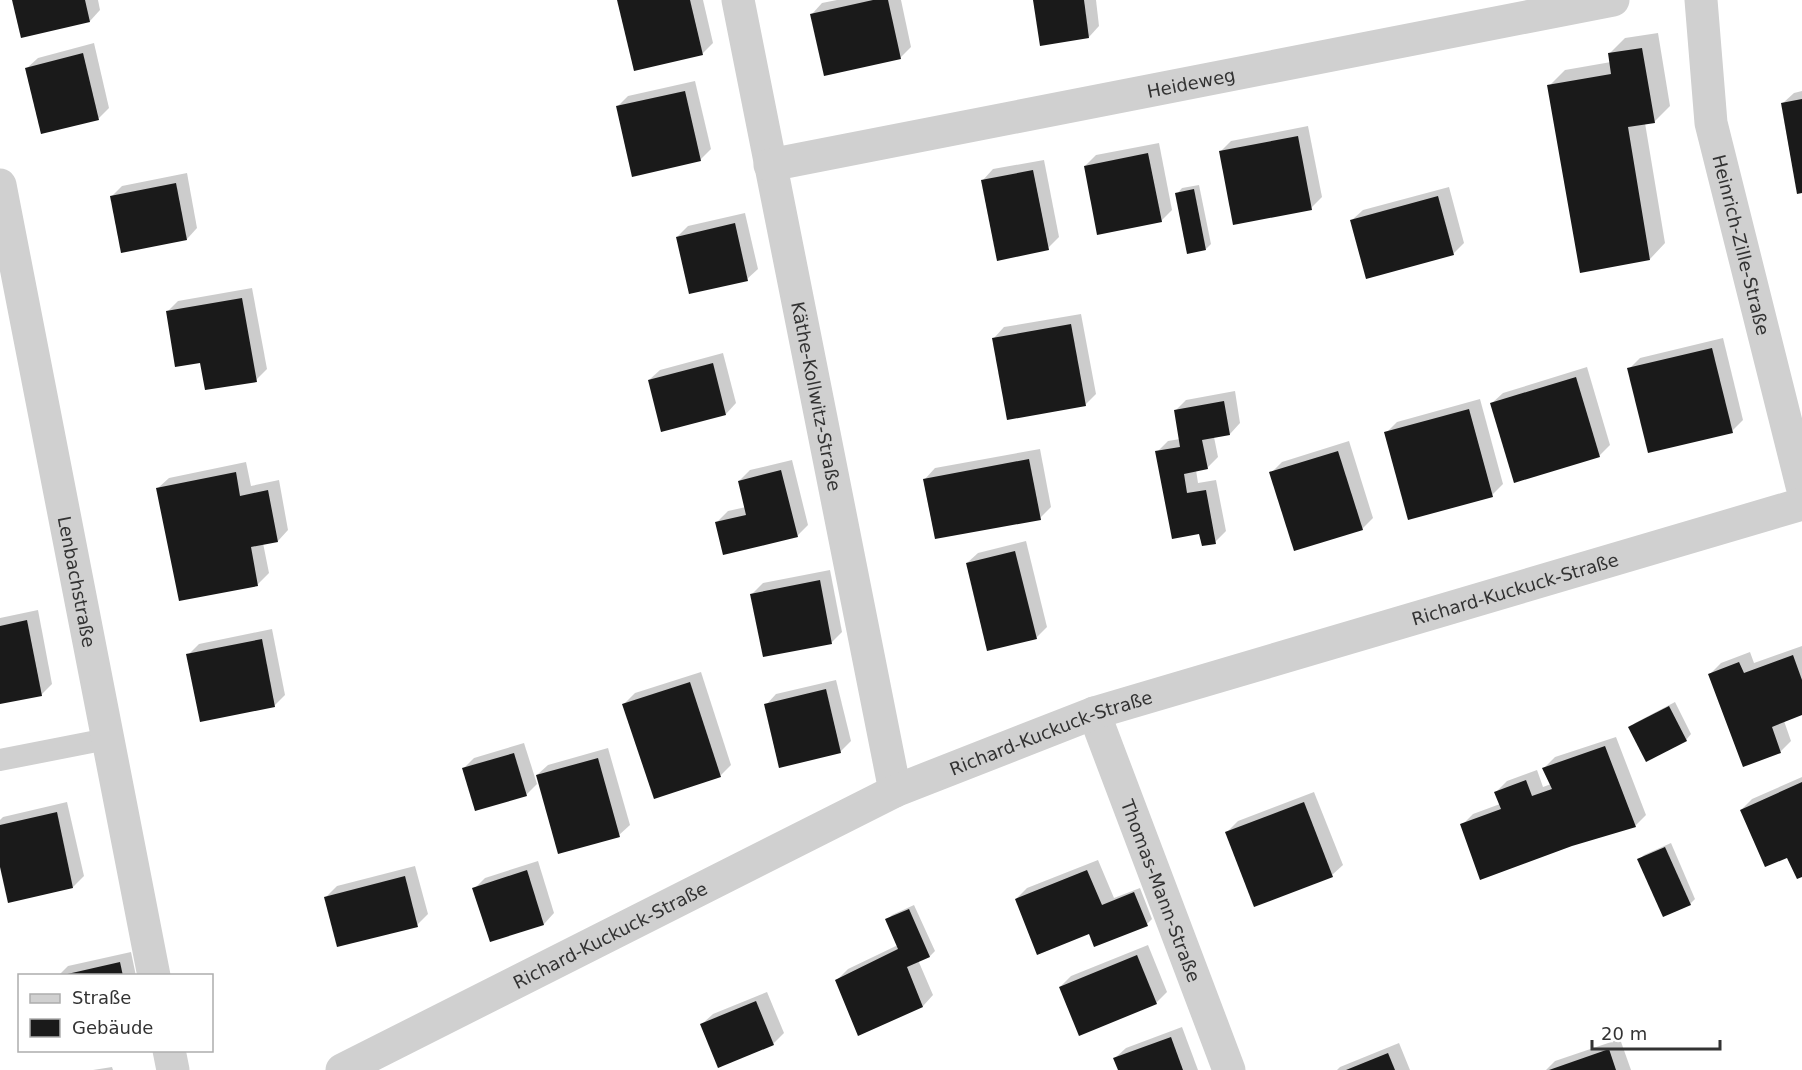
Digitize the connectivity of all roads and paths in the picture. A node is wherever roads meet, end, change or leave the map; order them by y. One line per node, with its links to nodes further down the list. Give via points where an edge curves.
1 (738, 0): 4 (street, Käthe-Kollwitz-Straße)
2 (1613, 0): 4 (street, Heideweg)
3 (1701, 0): 6 (street, Heinrich-Zille-Straße, via 1711,123)
4 (770, 165): 11 (street, Käthe-Kollwitz-Straße)
5 (0, 185): 9 (street, Lenbachstraße)
6 (1802, 486)
7 (1802, 504): 8 (street, Richard-Kuckuck-Straße)
8 (1094, 713): 11 (street, Richard-Kuckuck-Straße); 16 (street, Thomas-Mann-Straße)
9 (107, 738): 10 (lane); 12 (street, Lenbachstraße)
10 (0, 760)
11 (895, 791): 14 (street, Richard-Kuckuck-Straße)
12 (154, 974)
13 (169, 1052): 15 (street)
14 (345, 1069)
15 (172, 1070)
16 (1229, 1070)

